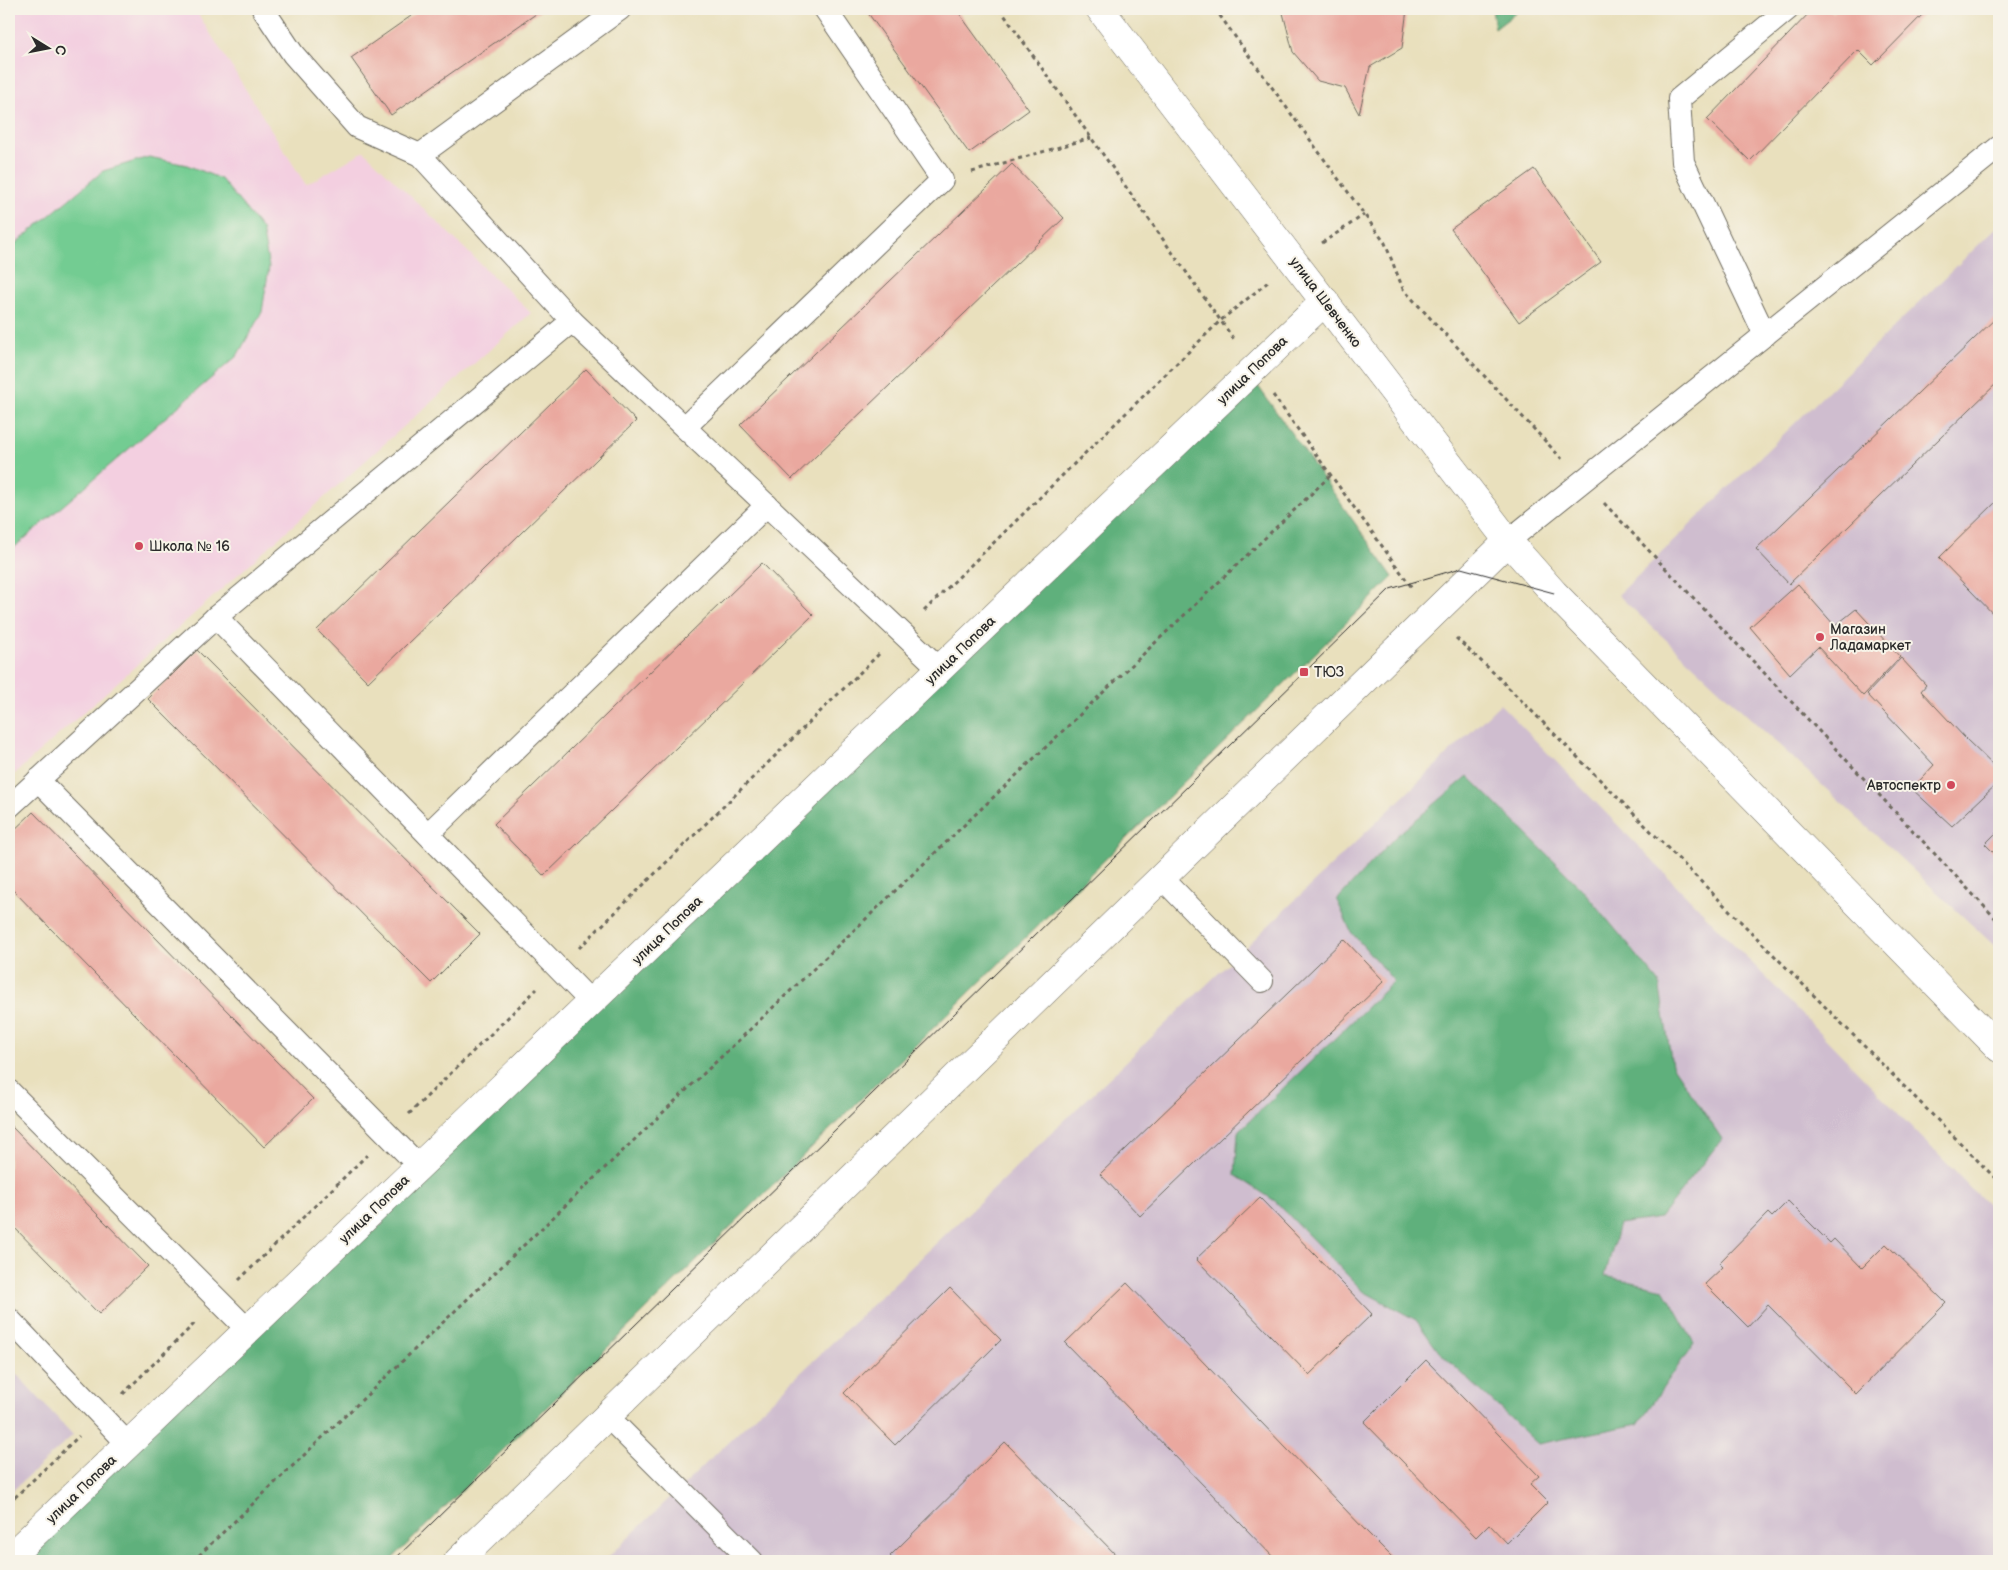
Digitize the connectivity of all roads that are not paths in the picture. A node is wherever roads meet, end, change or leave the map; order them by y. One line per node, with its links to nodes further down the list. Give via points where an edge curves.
1 (263, 9): 7 (lane, via 293,54 357,127)
2 (620, 9): 7 (lane)
3 (825, 9): 11 (lane, via 942,180)
4 (1100, 9): 8 (street, улица Шевченко)
5 (1788, 9): 10 (lane, via 1679,99 1683,162)
6 (1999, 147): 10 (lane)
7 (420, 155): 9 (lane)
8 (1325, 300): 13 (street, улица Шевченко); 15 (street, улица Попова)
9 (572, 321): 11 (lane); 14 (lane)
10 (1765, 335): 13 (lane)
11 (685, 428): 12 (lane)
12 (767, 505): 15 (lane); 18 (lane)
13 (1508, 541): 19 (street); 22 (street, улица Шевченко, via 1554,593)
14 (216, 617): 16 (lane); 18 (lane)
15 (940, 669): 21 (street, улица Попова)
16 (38, 780): 17 (lane); 24 (lane)
17 (9, 807)
18 (428, 834): 21 (lane)
19 (1161, 877): 20 (lane); 27 (street)
20 (1262, 982)
21 (591, 1002): 24 (street, улица Попова)
22 (1999, 1048)
23 (9, 1091): 26 (lane)
24 (419, 1166): 26 (street, улица Попова)
25 (9, 1320): 28 (lane)
26 (248, 1330): 28 (street, улица Попова)
27 (607, 1416): 30 (street); 31 (lane)
28 (128, 1444): 29 (street, улица Попова)
29 (9, 1558)
30 (458, 1561)
31 (752, 1561)

